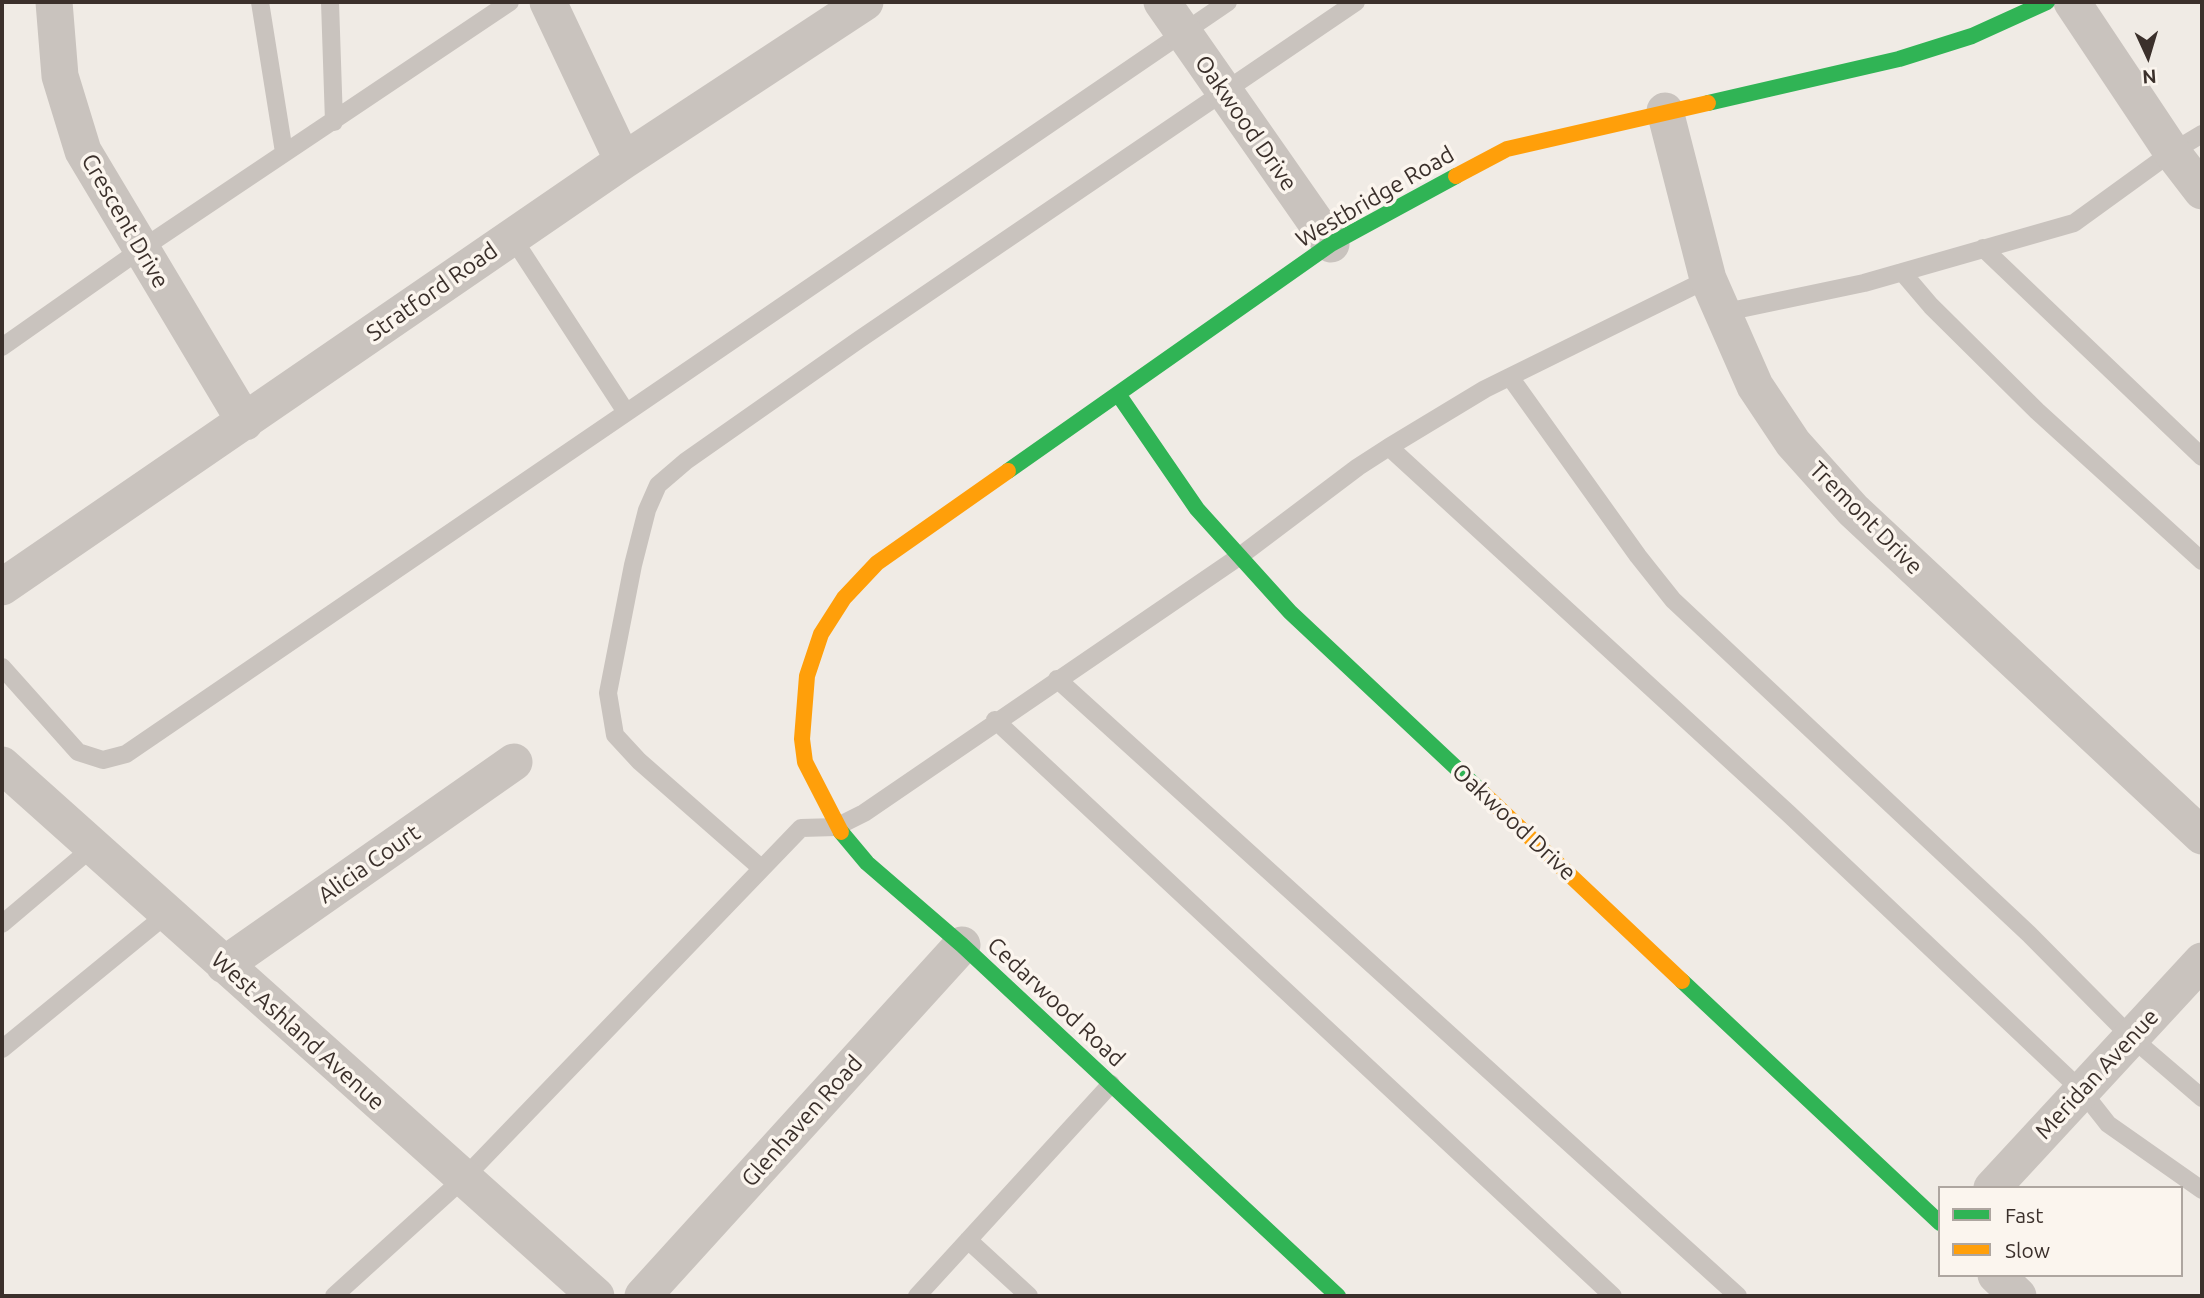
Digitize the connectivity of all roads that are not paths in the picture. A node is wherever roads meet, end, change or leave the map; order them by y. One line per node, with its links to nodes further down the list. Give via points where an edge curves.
1 (54, 2): 24 (street, Crescent Drive, via 60,76 70,116 83,151)
2 (260, 2): 17 (lane)
3 (330, 2): 15 (lane)
4 (510, 2): 15 (lane)
5 (548, 2): 19 (street)
6 (865, 2): 19 (street, Stratford Road)
7 (1162, 2): 12 (street, Oakwood Drive)
8 (1228, 2): 12 (lane)
9 (1356, 2): 13 (lane)
10 (2047, 2): 14 (street, Westbridge Road, via 1972,36 1899,59)
11 (2071, 2): 18 (street)
12 (1184, 32): 13 (street, Oakwood Drive); 31 (lane)
13 (1225, 93): 22 (street, Oakwood Drive); 47 (lane, via 860,339 686,461 659,485 646,510 608,693 615,735)
14 (1665, 111): 22 (street, Westbridge Road, via 1507,149); 26 (street, Tremont Drive)
15 (334, 122): 17 (lane)
16 (2202, 134): 18 (lane)
17 (284, 152): 24 (lane)
18 (2172, 152): 20 (street); 23 (lane, via 2074,223)
19 (623, 161): 21 (street, Stratford Road)
20 (2202, 191)
21 (512, 237): 31 (lane); 32 (street, Stratford Road)
22 (1331, 244): 30 (street, Westbridge Road)
23 (1983, 248): 25 (lane); 34 (lane)
24 (140, 250): 28 (lane); 32 (street, Crescent Drive)
25 (1902, 272): 27 (lane); 36 (lane, via 2037,411)
26 (1708, 279): 27 (street, Tremont Drive); 29 (lane)
27 (1721, 313): 45 (street, Tremont Drive, via 1755,386 1793,443 1853,510)
28 (2, 347)
29 (1510, 377): 33 (lane); 53 (lane, via 1673,600 2029,934)
30 (1118, 394): 35 (street, Oakwood Drive, via 1197,509); 40 (street, Westbridge Road, via 877,563 844,598 821,634)
31 (626, 412): 38 (lane, via 126,754 103,760 78,752)
32 (245, 422): 37 (street, Stratford Road)
33 (1389, 447): 35 (lane); 56 (lane)
34 (2202, 457)
35 (1240, 556): 39 (lane); 61 (street, Oakwood Drive, via 1290,612)
36 (2202, 561)
37 (2, 587)
38 (2, 667)
39 (1058, 679): 41 (lane); 71 (lane)
40 (802, 709): 44 (street, Cedarwood Road, via 805,762)
41 (995, 720): 44 (lane, via 864,813); 70 (lane)
42 (514, 762): 52 (street, Alicia Court)
43 (2, 765): 46 (street, West Ashland Avenue)
44 (836, 827): 47 (lane, via 802,828); 50 (street, Cedarwood Road, via 867,863)
45 (2202, 836)
46 (93, 847): 48 (street, West Ashland Avenue); 49 (lane)
47 (761, 869): 58 (lane)
48 (167, 914): 52 (street, West Ashland Avenue); 54 (lane)
49 (2, 924)
50 (962, 945): 55 (street, Cedarwood Road); 66 (street, Glenhaven Road)
51 (2202, 961): 53 (street, Meridan Avenue)
52 (224, 965): 58 (street, West Ashland Avenue)
53 (2131, 1037): 56 (street, Meridan Avenue); 57 (lane)
54 (2, 1049)
55 (1111, 1084): 62 (lane); 69 (street, Cedarwood Road)
56 (2082, 1091): 59 (street, Meridan Avenue); 60 (lane, via 2108,1124)
57 (2202, 1098)
58 (463, 1179): 64 (lane); 65 (street, West Ashland Avenue)
59 (1994, 1186)
60 (2202, 1190)
61 (1938, 1221)
62 (968, 1240): 67 (lane); 68 (lane)
63 (1998, 1277): 72 (street)
64 (334, 1296)
65 (596, 1296)
66 (643, 1296)
67 (917, 1296)
68 (1029, 1296)
69 (1338, 1296)
70 (1613, 1296)
71 (1738, 1296)
72 (2018, 1296)

